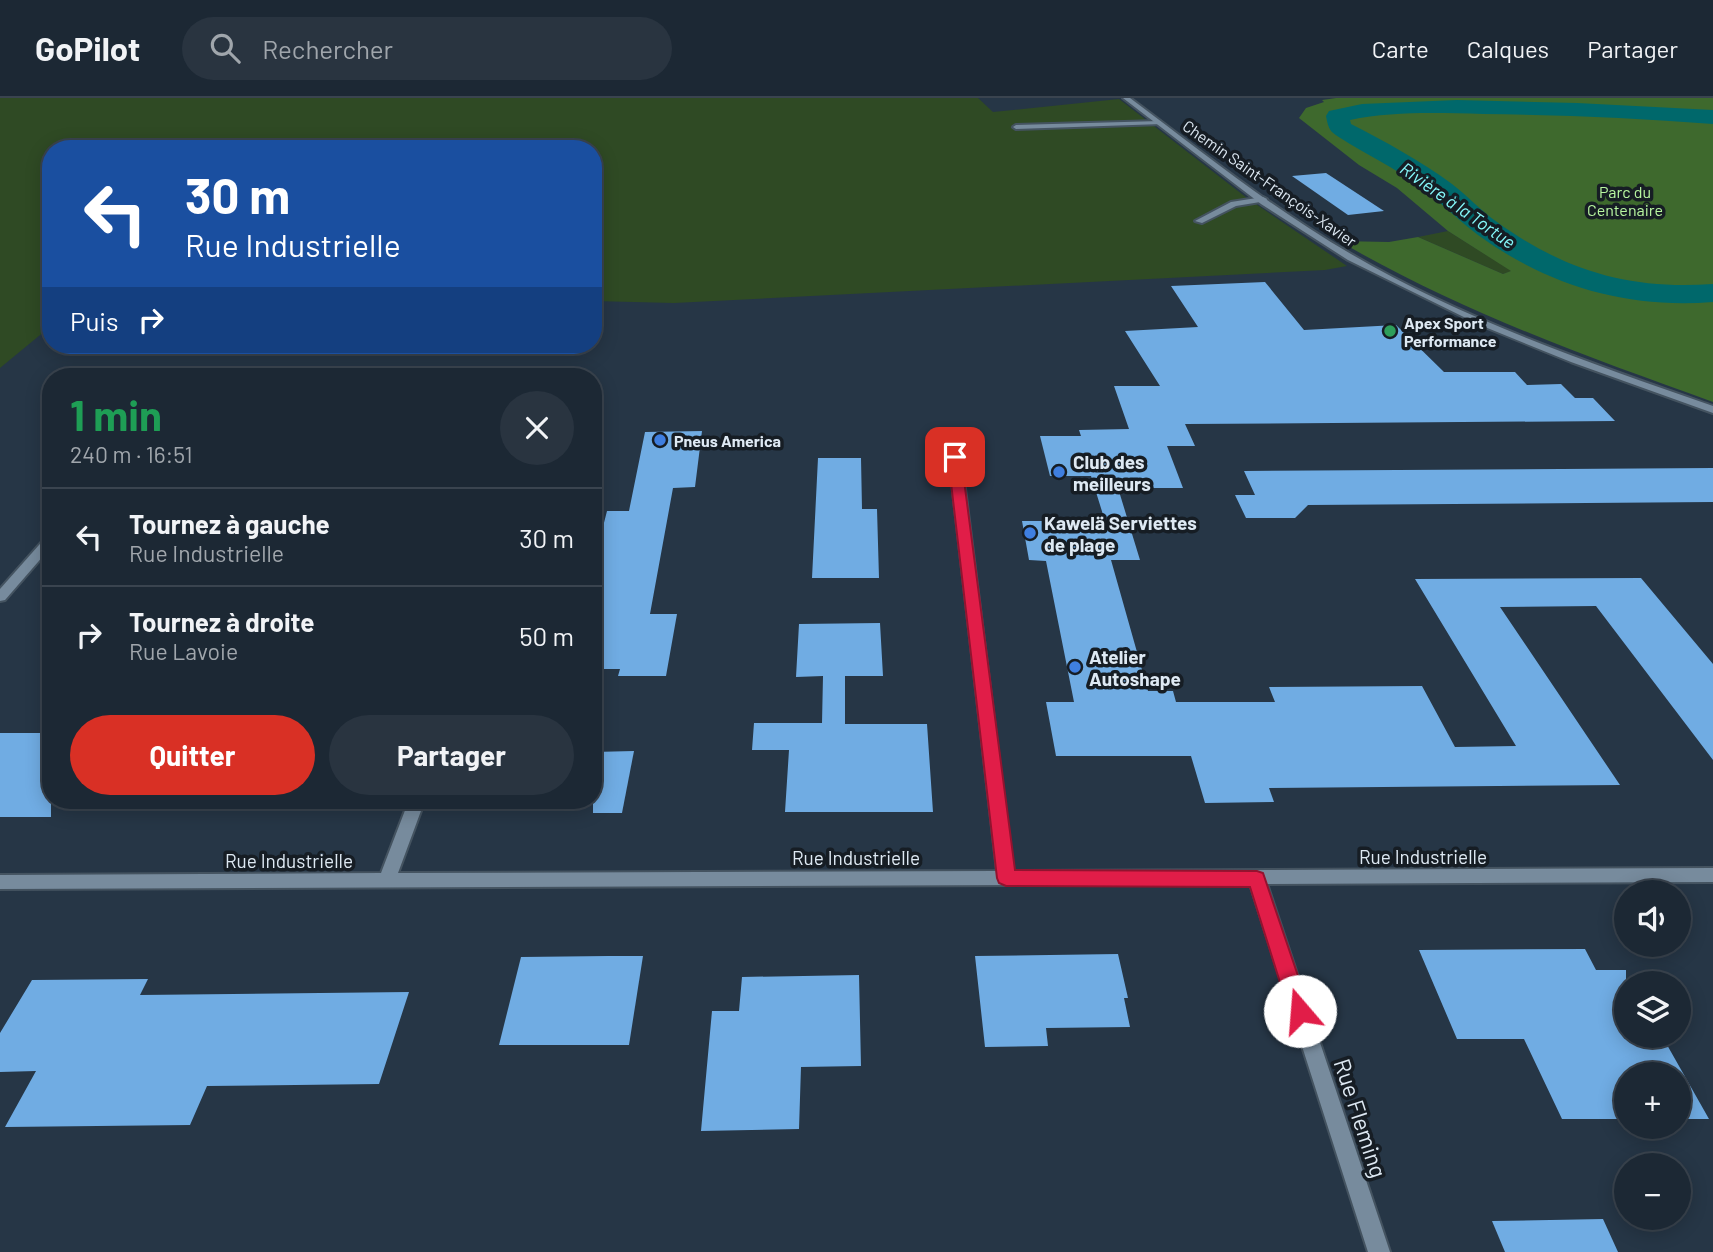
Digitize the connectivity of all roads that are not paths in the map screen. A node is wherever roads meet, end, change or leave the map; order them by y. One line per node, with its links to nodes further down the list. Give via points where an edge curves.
1 (1126, 98): 2 (street, Chemin Saint-François-Xavier)
2 (1160, 123): 3 (street); 4 (street, Chemin Saint-François-Xavier)
3 (1016, 127)
4 (1263, 199): 5 (street, via 1234,204); 6 (street, Chemin Saint-François-Xavier, via 1348,256 1424,296 1541,347)
5 (1199, 221)
6 (1713, 411)
7 (955, 457): 12 (street)
8 (42, 549): 9 (street)
9 (0, 597)
10 (414, 809): 14 (street)
11 (1713, 875): 13 (street, Rue Industrielle)
12 (1006, 878): 13 (street, Rue Industrielle); 14 (street, Rue Industrielle)
13 (1257, 879): 16 (street, Rue Fleming)
14 (387, 880): 15 (street, Rue Industrielle)
15 (0, 882)
16 (1379, 1252)

